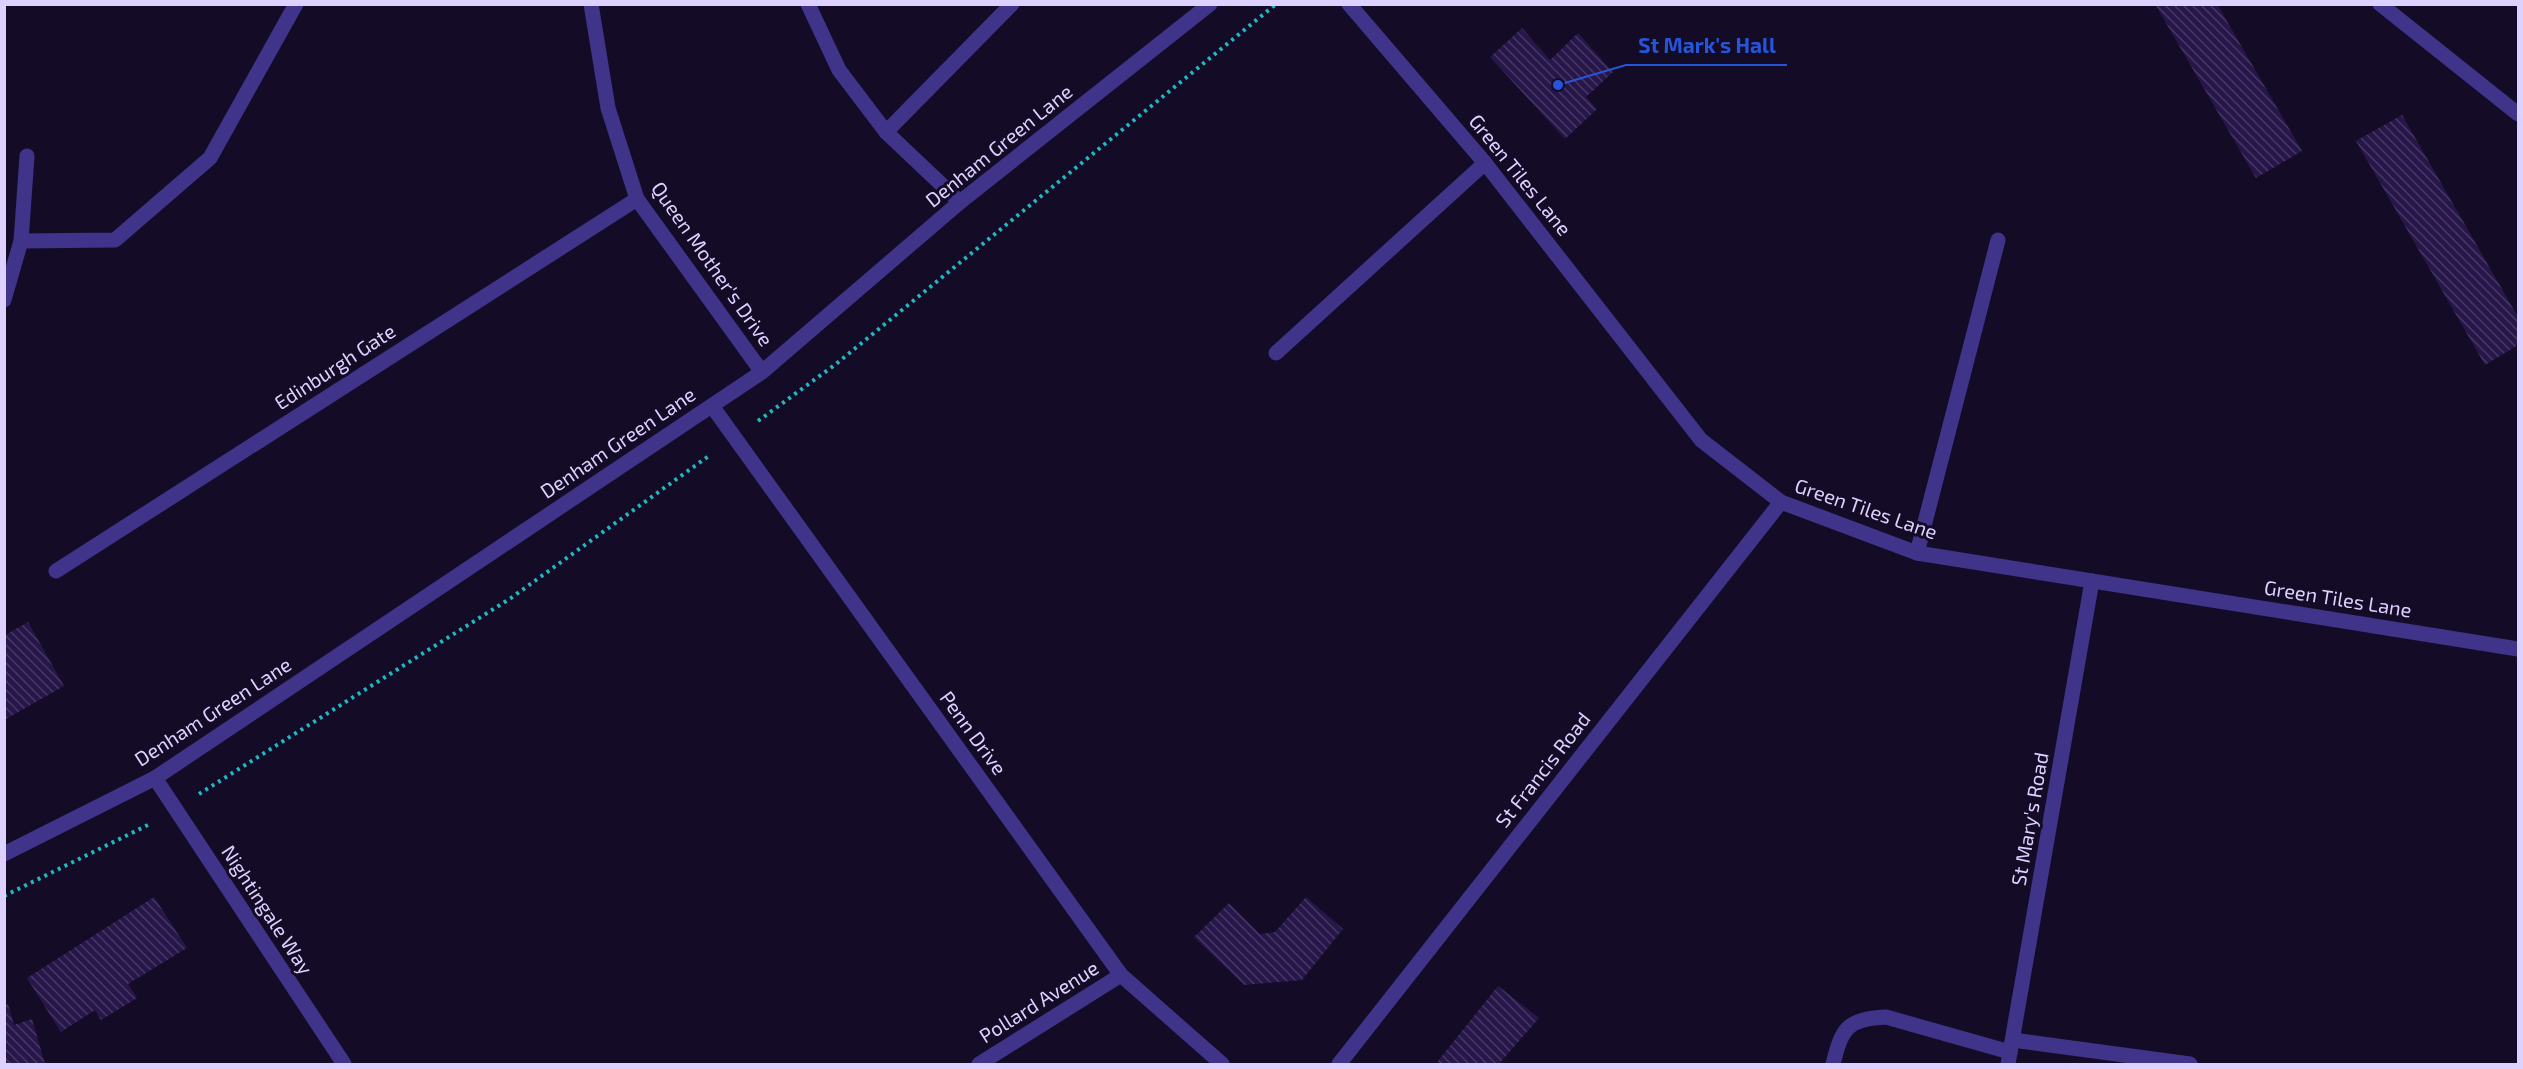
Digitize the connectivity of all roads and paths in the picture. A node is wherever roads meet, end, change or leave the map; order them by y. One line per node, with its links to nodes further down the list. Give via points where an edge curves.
1 (296, 4): 15 (street, via 210,158 115,240)
2 (591, 4): 12 (street, Queen Mother's Drive, via 608,108)
3 (808, 4): 9 (street, via 839,70)
4 (1012, 4): 9 (street)
5 (1210, 4): 13 (street, Denham Green Lane)
6 (1349, 4): 11 (street, Green Tiles Lane)
7 (2380, 4): 8 (street)
8 (2518, 114)
9 (886, 132): 13 (street)
10 (27, 156): 15 (street)
11 (1485, 163): 17 (street); 20 (street, Green Tiles Lane, via 1701,440)
12 (637, 199): 18 (street, Queen Mother's Drive); 22 (street, Edinburgh Gate)
13 (960, 202): 18 (street, Denham Green Lane)
14 (1998, 240): 21 (street)
15 (21, 241): 16 (street)
16 (4, 300)
17 (1276, 352)
18 (762, 372): 19 (street, Denham Green Lane)
19 (712, 406): 25 (street, Denham Green Lane); 27 (street, Penn Drive)
20 (1781, 502): 21 (street, Green Tiles Lane); 32 (street, St Francis Road)
21 (1917, 553): 23 (street, Green Tiles Lane)
22 (56, 571)
23 (2092, 581): 24 (street, Green Tiles Lane); 28 (street, St Mary's Road)
24 (2518, 649)
25 (155, 778): 26 (street, Denham Green Lane); 29 (street, Nightingale Way)
26 (4, 855)
27 (1121, 975): 30 (street, Pollard Avenue); 31 (street, Penn Drive)
28 (2010, 1052): 33 (street, via 1886,1017 1867,1018 1850,1025 1839,1038); 34 (street)
29 (344, 1065)
30 (979, 1065)
31 (1222, 1065)
32 (1339, 1065)
33 (1833, 1065)
34 (2190, 1065)

